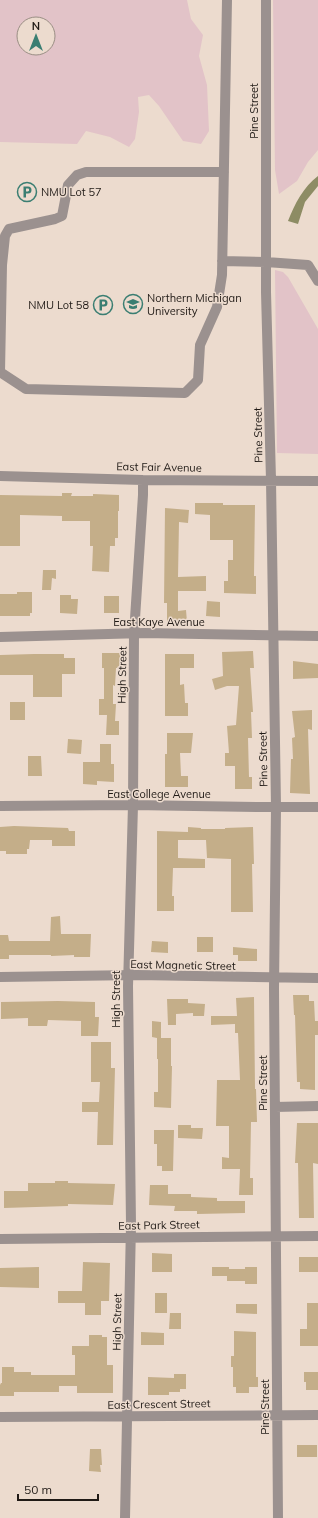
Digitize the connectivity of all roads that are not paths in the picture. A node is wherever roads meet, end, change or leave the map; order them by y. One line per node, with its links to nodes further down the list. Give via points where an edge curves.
1 (227, 0): 3 (street)
2 (266, 0): 5 (street, Pine Street)
3 (224, 172): 4 (street); 8 (street, via 86,172 77,175 68,185 62,216 9,229 5,236 2,265)
4 (222, 261): 5 (street); 8 (street, via 218,307 200,345 198,380 185,393 26,389)
5 (266, 262): 6 (street); 11 (street, Pine Street)
6 (313, 264): 7 (street)
7 (318, 281)
8 (0, 372)
9 (0, 476): 10 (street, East Fair Avenue)
10 (143, 480): 11 (street, East Fair Avenue); 13 (street, High Street)
11 (271, 480): 12 (street, East Fair Avenue); 14 (street, Pine Street)
12 (318, 481)
13 (134, 634): 14 (street, East Kaye Avenue); 16 (street, East Kaye Avenue); 17 (street, High Street)
14 (273, 636): 15 (street, East Kaye Avenue); 19 (street, Pine Street)
15 (318, 636)
16 (0, 637)
17 (133, 805): 18 (street, East College Avenue); 19 (street, East College Avenue); 21 (street, High Street)
18 (0, 806)
19 (276, 807): 20 (street, East College Avenue); 23 (street, Pine Street)
20 (318, 807)
21 (129, 976): 22 (street, East Magnetic Street); 23 (street, East Magnetic Street); 29 (street, High Street)
22 (0, 977)
23 (274, 978): 24 (street, East Magnetic Street); 26 (street, Pine Street)
24 (318, 978)
25 (318, 1106): 26 (street)
26 (275, 1107): 27 (street, Pine Street)
27 (276, 1236): 28 (street, East Park Street); 29 (street, East Park Street); 31 (street, Pine Street)
28 (318, 1236)
29 (130, 1238): 30 (street, East Park Street); 33 (street, High Street)
30 (0, 1239)
31 (278, 1415): 32 (street, East Crescent Street); 33 (street, East Crescent Street); 36 (street, Pine Street)
32 (318, 1415)
33 (127, 1417): 34 (street, East Crescent Street); 35 (street, High Street)
34 (0, 1418)
35 (125, 1518)
36 (278, 1518)

